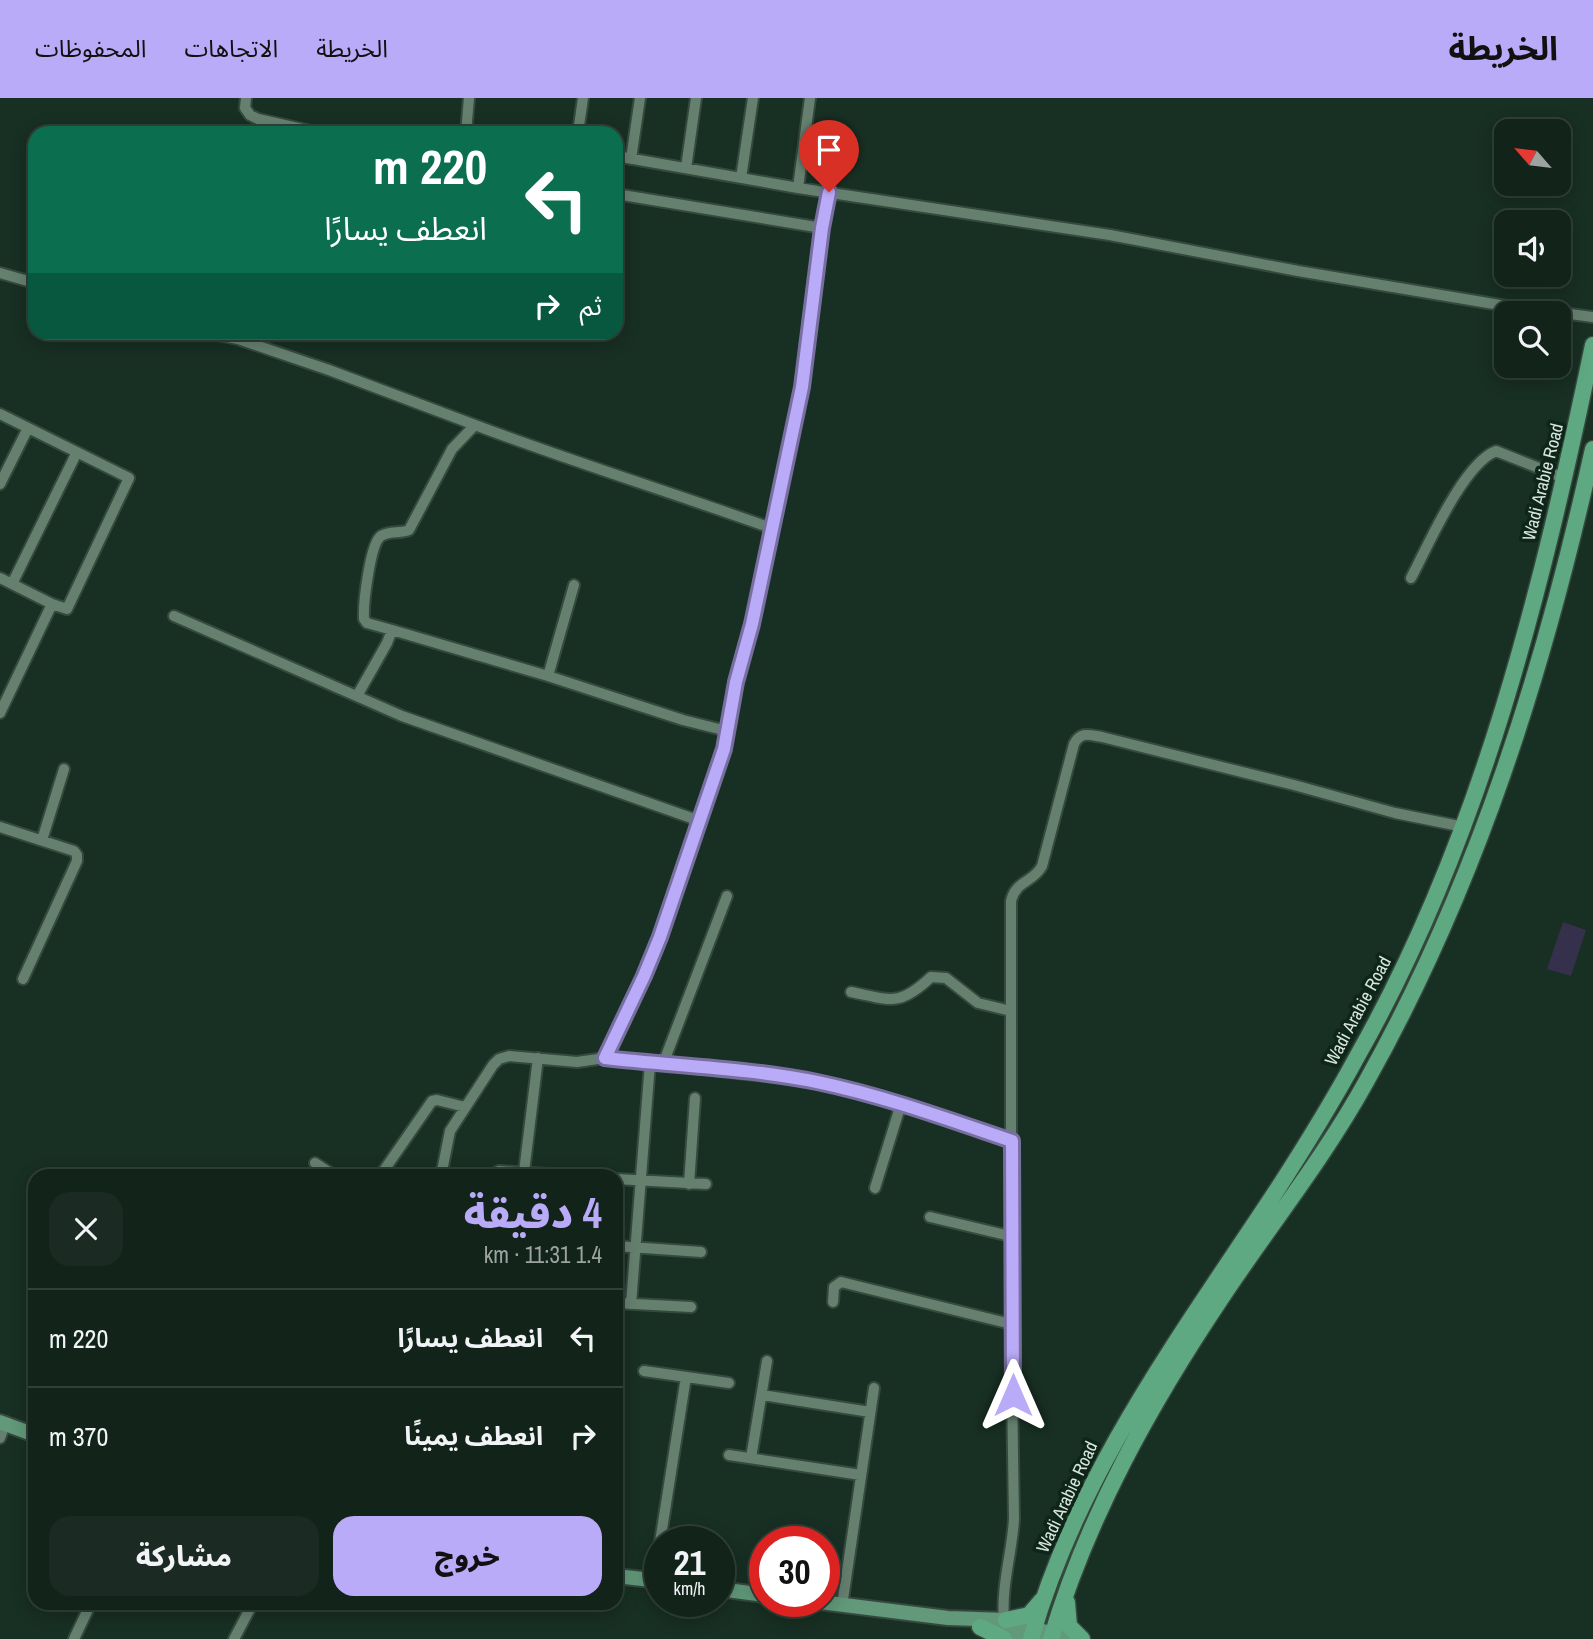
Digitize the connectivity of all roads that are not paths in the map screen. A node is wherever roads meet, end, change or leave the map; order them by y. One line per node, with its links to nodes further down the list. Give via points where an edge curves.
1 (246, 98): 8 (street, via 245,108 258,119)
2 (469, 98): 9 (street)
3 (583, 98): 10 (street)
4 (640, 98): 12 (street)
5 (696, 98): 13 (street)
6 (753, 98): 14 (street)
7 (810, 98): 15 (street)
8 (289, 126)
9 (467, 126)
10 (579, 126)
11 (623, 157): 12 (street)
12 (631, 159): 13 (street)
13 (686, 168): 14 (street)
14 (741, 178): 15 (street)
15 (798, 188): 16 (street)
16 (829, 192): 18 (street); 21 (street)
17 (623, 195): 18 (street)
18 (822, 228): 31 (street, via 802,387)
19 (0, 273): 20 (street)
20 (28, 280)
21 (1593, 317)
22 (241, 340): 25 (street)
23 (1593, 345): 29 (highway, Wadi Arabie Road)
24 (0, 414): 26 (street)
25 (475, 425): 31 (street); 38 (street, via 452,449 409,530 384,534 377,540 364,619)
26 (28, 428): 28 (street); 30 (street)
27 (1593, 449): 96 (highway, Wadi Arabie Road, via 1521,721 1488,821 1428,963 1341,1123 1155,1403 1116,1474)
28 (77, 452): 34 (street); 36 (street, via 129,478 67,609)
29 (1564, 478): 33 (street, via 1496,451 1486,455 1464,481); 46 (highway, Wadi Arabie Road, via 1515,669)
30 (0, 484)
31 (771, 528): 42 (street)
32 (0, 578): 34 (street)
33 (1411, 578)
34 (12, 584): 36 (street)
35 (574, 585): 39 (street)
36 (52, 604): 41 (street)
37 (174, 616): 40 (street)
38 (392, 630): 39 (street); 40 (street)
39 (548, 676): 42 (street)
40 (357, 696): 44 (street)
41 (0, 713)
42 (727, 731): 44 (street, via 720,767)
43 (64, 769): 47 (street)
44 (700, 821): 53 (street, via 644,976)
45 (0, 827): 47 (street)
46 (1464, 827): 51 (street, via 1085,734 1074,744 1042,866 1013,892); 97 (highway, Wadi Arabie Road, via 1370,1033 1282,1182 1127,1419 1100,1467)
47 (42, 840): 49 (street, via 74,851 78,862)
48 (727, 896): 55 (street)
49 (23, 979)
50 (850, 992): 51 (street, via 888,1000 905,998 931,977 946,978 978,1003)
51 (1011, 1011): 59 (street)
52 (538, 1058): 53 (street, via 588,1062); 58 (street, via 499,1059); 64 (street)
53 (605, 1058): 54 (street)
54 (650, 1063): 55 (street); 66 (street)
55 (663, 1064): 57 (street, via 817,1082)
56 (695, 1098): 67 (street)
57 (901, 1104): 59 (street); 69 (street)
58 (465, 1107): 62 (street, via 432,1101); 63 (street, via 450,1131)
59 (1012, 1141): 71 (street)
60 (315, 1163): 61 (street)
61 (324, 1169)
62 (385, 1169)
63 (442, 1169)
64 (524, 1169)
65 (623, 1180): 66 (street)
66 (641, 1181): 67 (street); 73 (street)
67 (689, 1184): 68 (street)
68 (706, 1184)
69 (874, 1188)
70 (930, 1217): 71 (street)
71 (1010, 1236): 79 (street)
72 (623, 1246): 73 (street)
73 (635, 1247): 74 (street); 77 (street)
74 (701, 1252)
75 (834, 1302): 79 (street, via 834,1287 841,1282)
76 (623, 1303): 77 (street)
77 (631, 1304): 78 (street)
78 (691, 1307)
79 (1011, 1324): 95 (street, via 1014,1519)
80 (767, 1361): 85 (street)
81 (644, 1371): 82 (street)
82 (686, 1377): 83 (street); 92 (street)
83 (729, 1383)
84 (874, 1388): 86 (street)
85 (762, 1395): 86 (street); 90 (street)
86 (870, 1412): 91 (street)
87 (2, 1428): 88 (main road)
88 (28, 1434)
89 (729, 1455): 90 (street)
90 (751, 1458): 91 (street)
91 (861, 1475): 98 (street)
92 (663, 1526)
93 (623, 1577): 94 (main road)
94 (644, 1579)
95 (1004, 1590): 101 (street); 102 (street, via 993,1609)
96 (1067, 1591): 103 (highway, Wadi Arabie Road); 108 (highway, via 1069,1626)
97 (1047, 1592): 101 (highway, via 1029,1615); 103 (highway, Wadi Arabie Road)
98 (842, 1606): 102 (main road)
99 (88, 1610): 104 (street)
100 (249, 1610): 105 (street)
101 (1005, 1620): 102 (main road); 103 (main road)
102 (977, 1623): 103 (main road); 106 (highway)
103 (1040, 1636): 107 (main road)
104 (74, 1639)
105 (234, 1639)
106 (1004, 1639)
107 (1070, 1639)
108 (1082, 1639)

